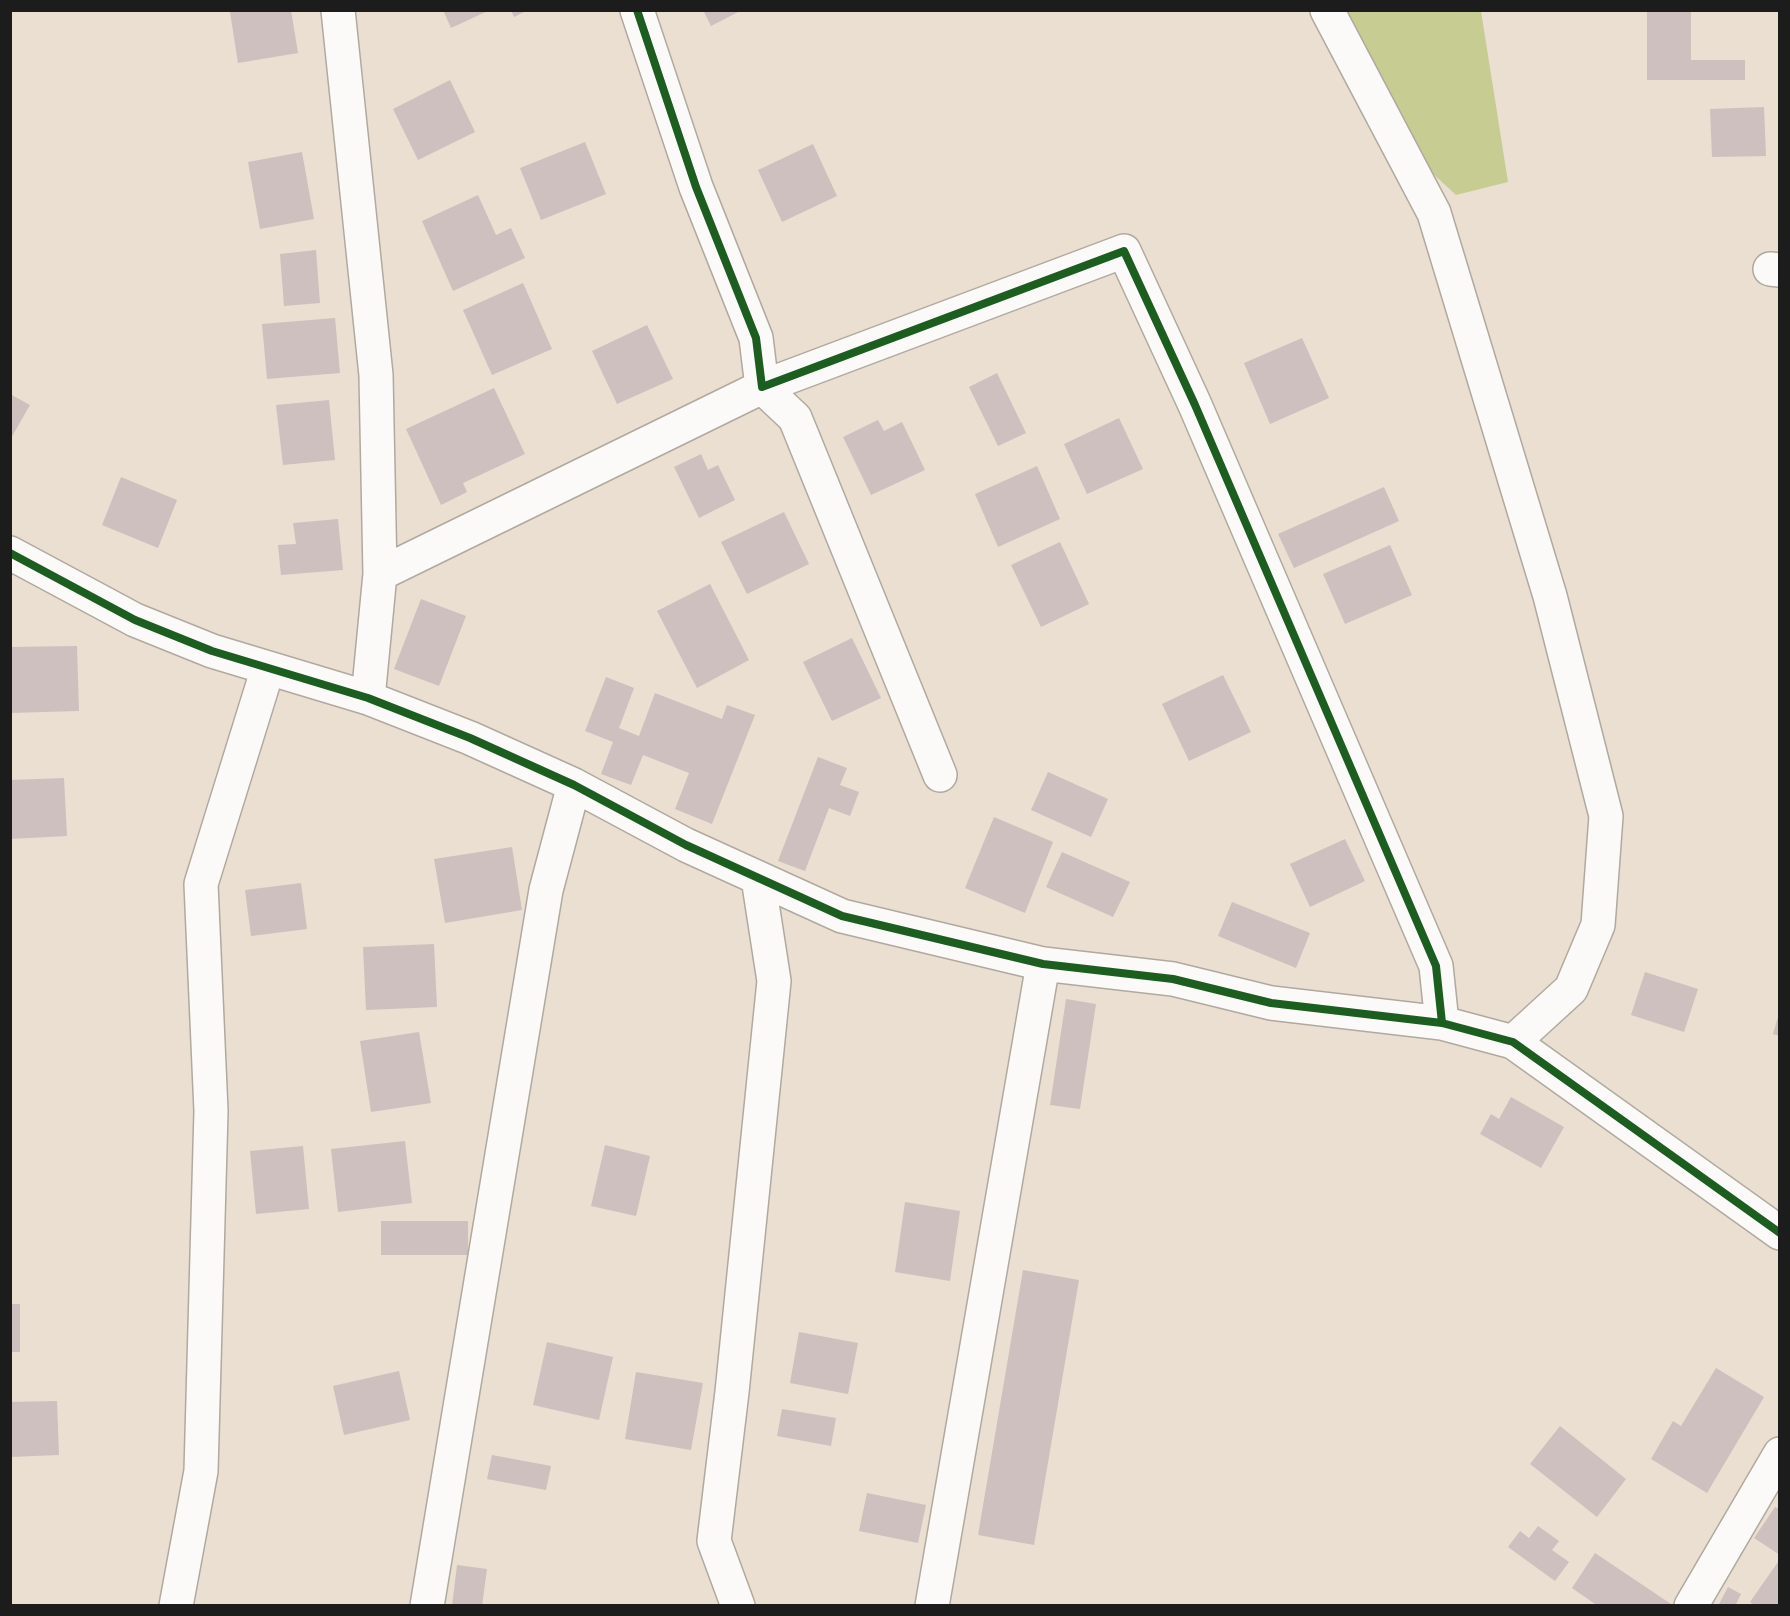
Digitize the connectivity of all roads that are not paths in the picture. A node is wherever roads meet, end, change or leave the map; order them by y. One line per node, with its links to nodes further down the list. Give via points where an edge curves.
1 (338, 10): 6 (street, via 376,375)
2 (637, 10): 4 (street, via 696,187 756,338)
3 (1327, 10): 14 (street, via 1434,213 1550,596 1606,816 1598,925 1571,989)
4 (762, 387): 6 (street); 9 (street, via 795,418); 13 (street, via 1124,251 1432,955)
5 (10, 553): 7 (street, via 135,620 212,651)
6 (380, 574): 8 (street)
7 (268, 668): 8 (street); 17 (street, via 201,884 211,1111 201,1471)
8 (368, 698): 10 (street)
9 (940, 775)
10 (574, 785): 11 (street, via 686,845); 18 (street, via 546,890)
11 (758, 878): 12 (street, via 842,916); 19 (street, via 774,981 714,1541)
12 (1043, 964): 13 (street, via 1173,979 1271,1003); 20 (street)
13 (1442, 1023): 14 (street)
14 (1513, 1042): 15 (street)
15 (1779, 1233)
16 (1779, 1454): 21 (street)
17 (177, 1605)
18 (427, 1605)
19 (738, 1605)
20 (932, 1605)
21 (1691, 1605)

